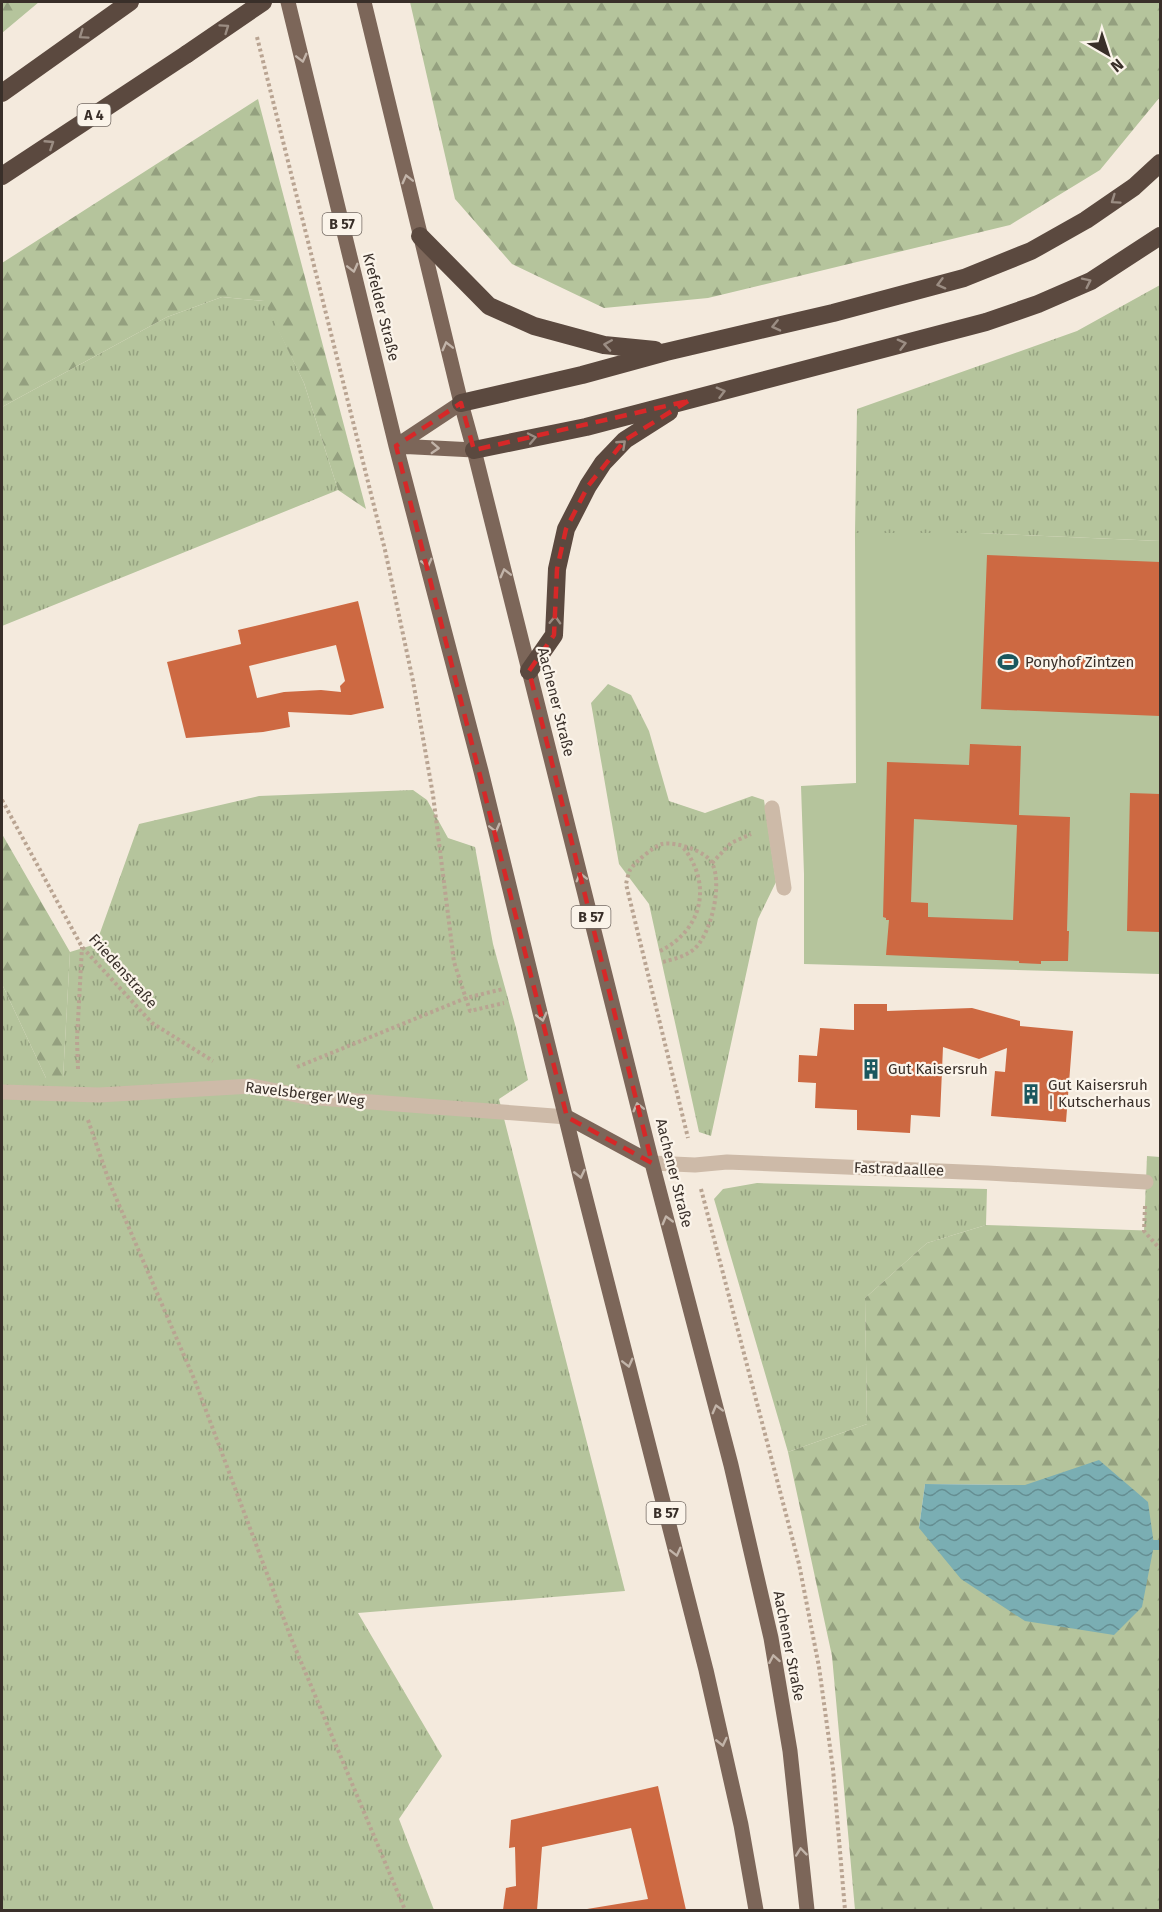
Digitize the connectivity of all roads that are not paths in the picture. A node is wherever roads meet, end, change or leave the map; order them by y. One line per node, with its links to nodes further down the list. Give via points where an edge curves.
1 (130, 2): 5 (highway, one-way to 5)
2 (263, 2): 7 (highway, A 4, one-way to 2, bridge)
3 (288, 2): 13 (main road, Krefelder Straße / B 57, one-way to 13)
4 (364, 2): 8 (main road, B 57, one-way to 4)
5 (2, 93)
6 (1161, 163): 10 (highway, one-way to 10, via 1086,220 1031,251 964,278)
7 (2, 176)
8 (420, 236): 10 (highway, one-way to 8, via 604,345 534,326 489,306); 12 (main road, B 57, one-way to 8)
9 (1161, 236): 11 (highway, one-way to 9, via 986,322 1038,304 1090,281)
10 (666, 352): 12 (highway)
11 (688, 401): 14 (highway, one-way to 11); 15 (highway, one-way to 11, via 554,635 557,569 566,529 588,486 625,440)
12 (461, 403): 13 (main road); 14 (main road, B 57)
13 (396, 446): 14 (main road, one-way to 14); 19 (main road, Krefelder Straße / B 57, one-way to 19)
14 (474, 450): 15 (main road, Aachener Straße / B 57, one-way to 14)
15 (530, 671): 20 (main road, Aachener Straße / B 57, one-way to 15)
16 (772, 808): 17 (lane)
17 (783, 888)
18 (2, 1092): 19 (lane, Ravelsberger Weg, via 99,1095 252,1086 306,1097)
19 (567, 1117): 20 (main road); 22 (main road, B 57, one-way to 22, via 706,1670)
20 (652, 1163): 21 (lane, Fastradaallee, via 762,1163); 23 (main road, Aachener Straße / B 57, one-way to 20, via 790,1751 771,1638)
21 (1146, 1182)
22 (756, 1911)
23 (807, 1911)

